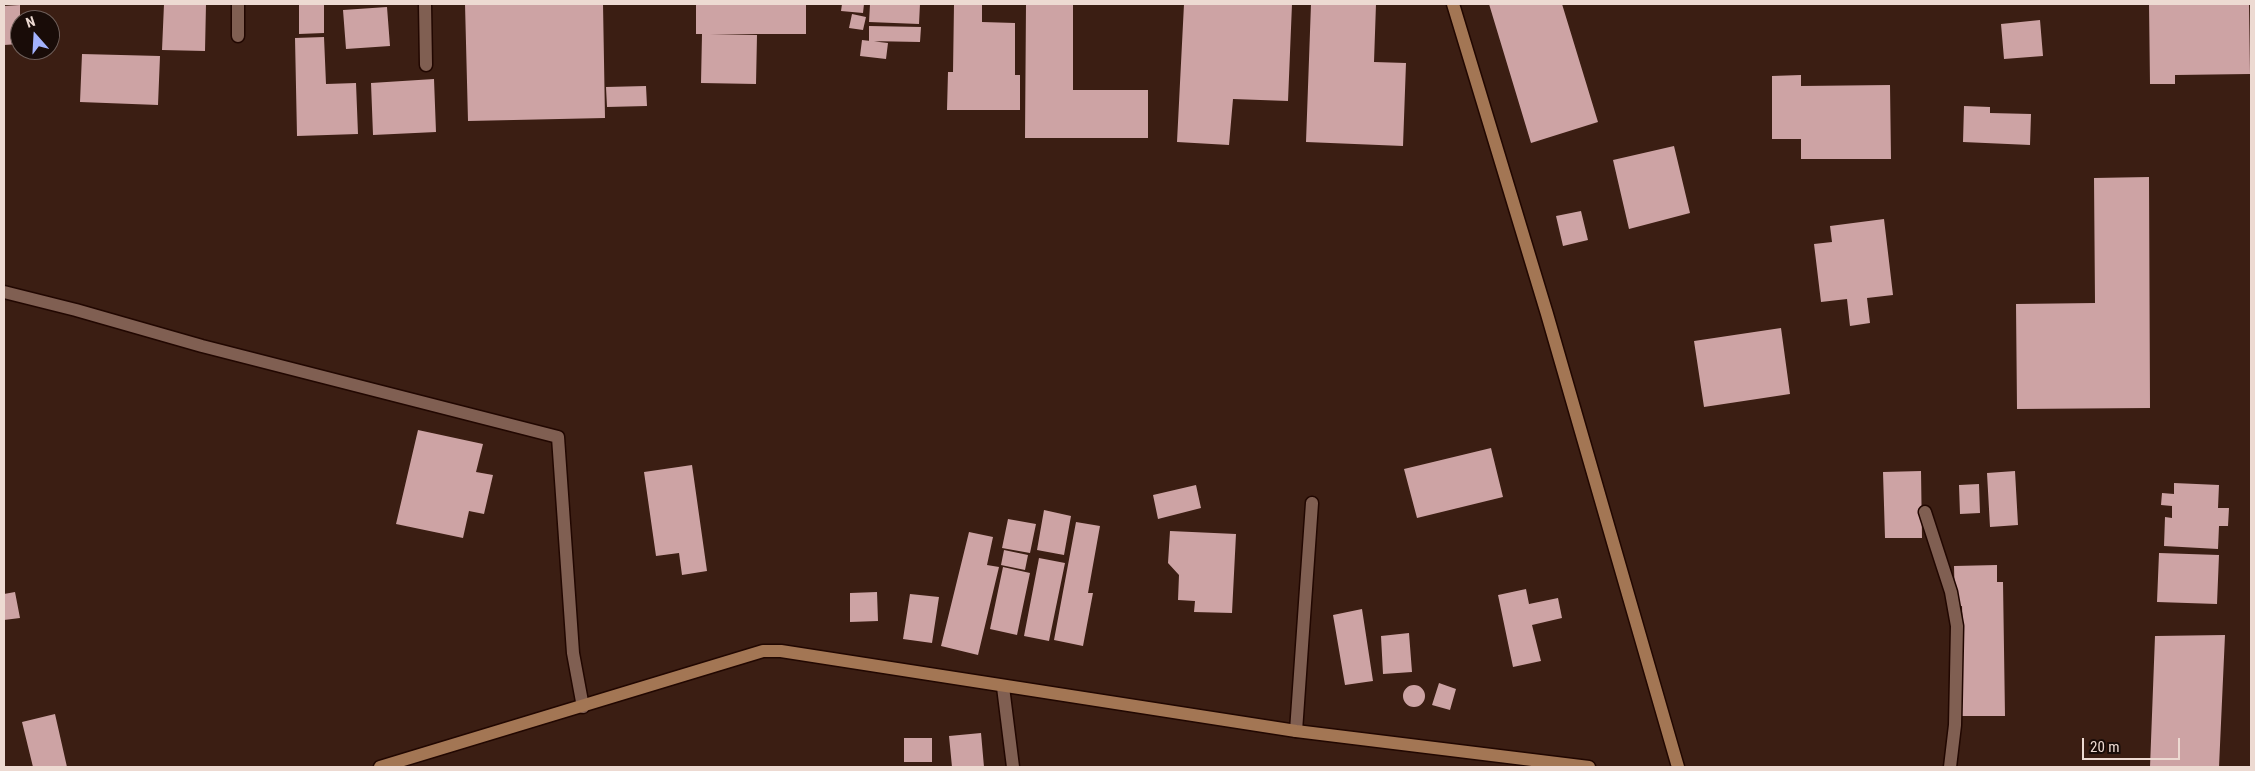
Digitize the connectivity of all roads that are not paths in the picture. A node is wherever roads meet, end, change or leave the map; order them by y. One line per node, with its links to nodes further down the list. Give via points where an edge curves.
1 (238, 4): 4 (street)
2 (425, 4): 5 (street)
3 (1453, 4): 15 (street)
4 (238, 36)
5 (426, 65)
6 (4, 292): 10 (street, via 558,436 573,654)
7 (1312, 503): 11 (street)
8 (1926, 512): 16 (street, via 1951,592 1957,626 1955,725)
9 (1003, 687): 10 (street, via 763,650); 11 (street); 13 (street)
10 (583, 707): 12 (street)
11 (1296, 731): 14 (street)
12 (380, 767)
13 (1013, 767)
14 (1589, 767)
15 (1678, 767)
16 (1950, 767)

